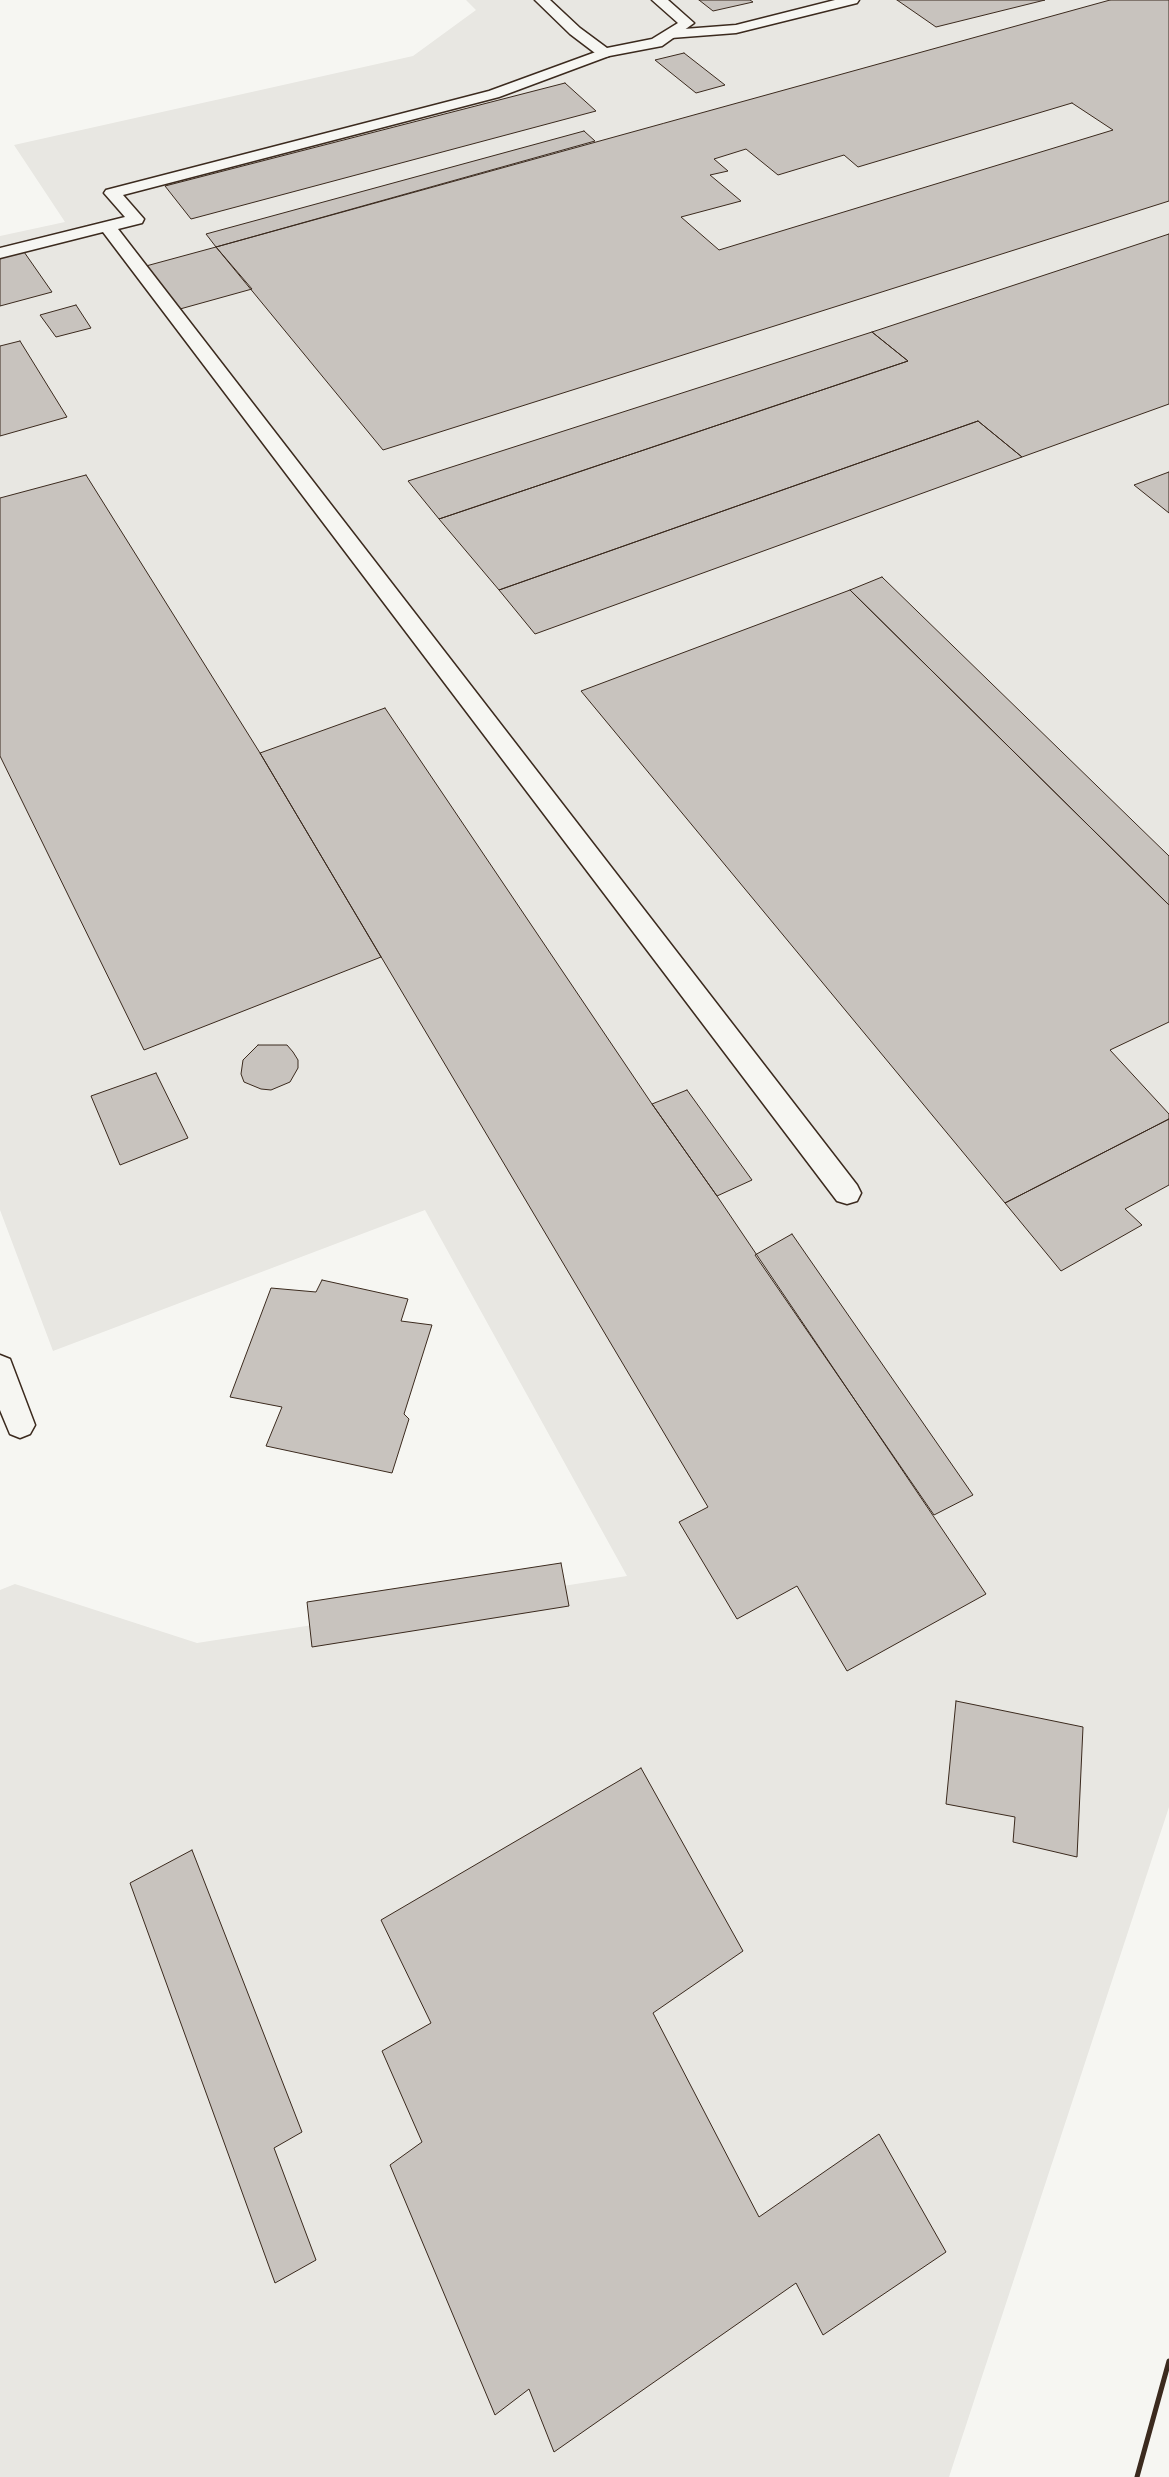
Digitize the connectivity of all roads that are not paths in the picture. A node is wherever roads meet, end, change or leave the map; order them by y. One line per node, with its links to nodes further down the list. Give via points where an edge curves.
1 (542, 0): 5 (street)
2 (659, 0): 4 (street, via 687,23)
3 (852, 0): 4 (street, via 736,29)
4 (671, 34): 5 (street, via 657,43)
5 (604, 53): 6 (street, via 494,94 112,193 136,219)
6 (107, 226): 7 (street); 8 (street)
7 (0, 253)
8 (846, 1192)
9 (0, 1368): 10 (street)
10 (20, 1425)

